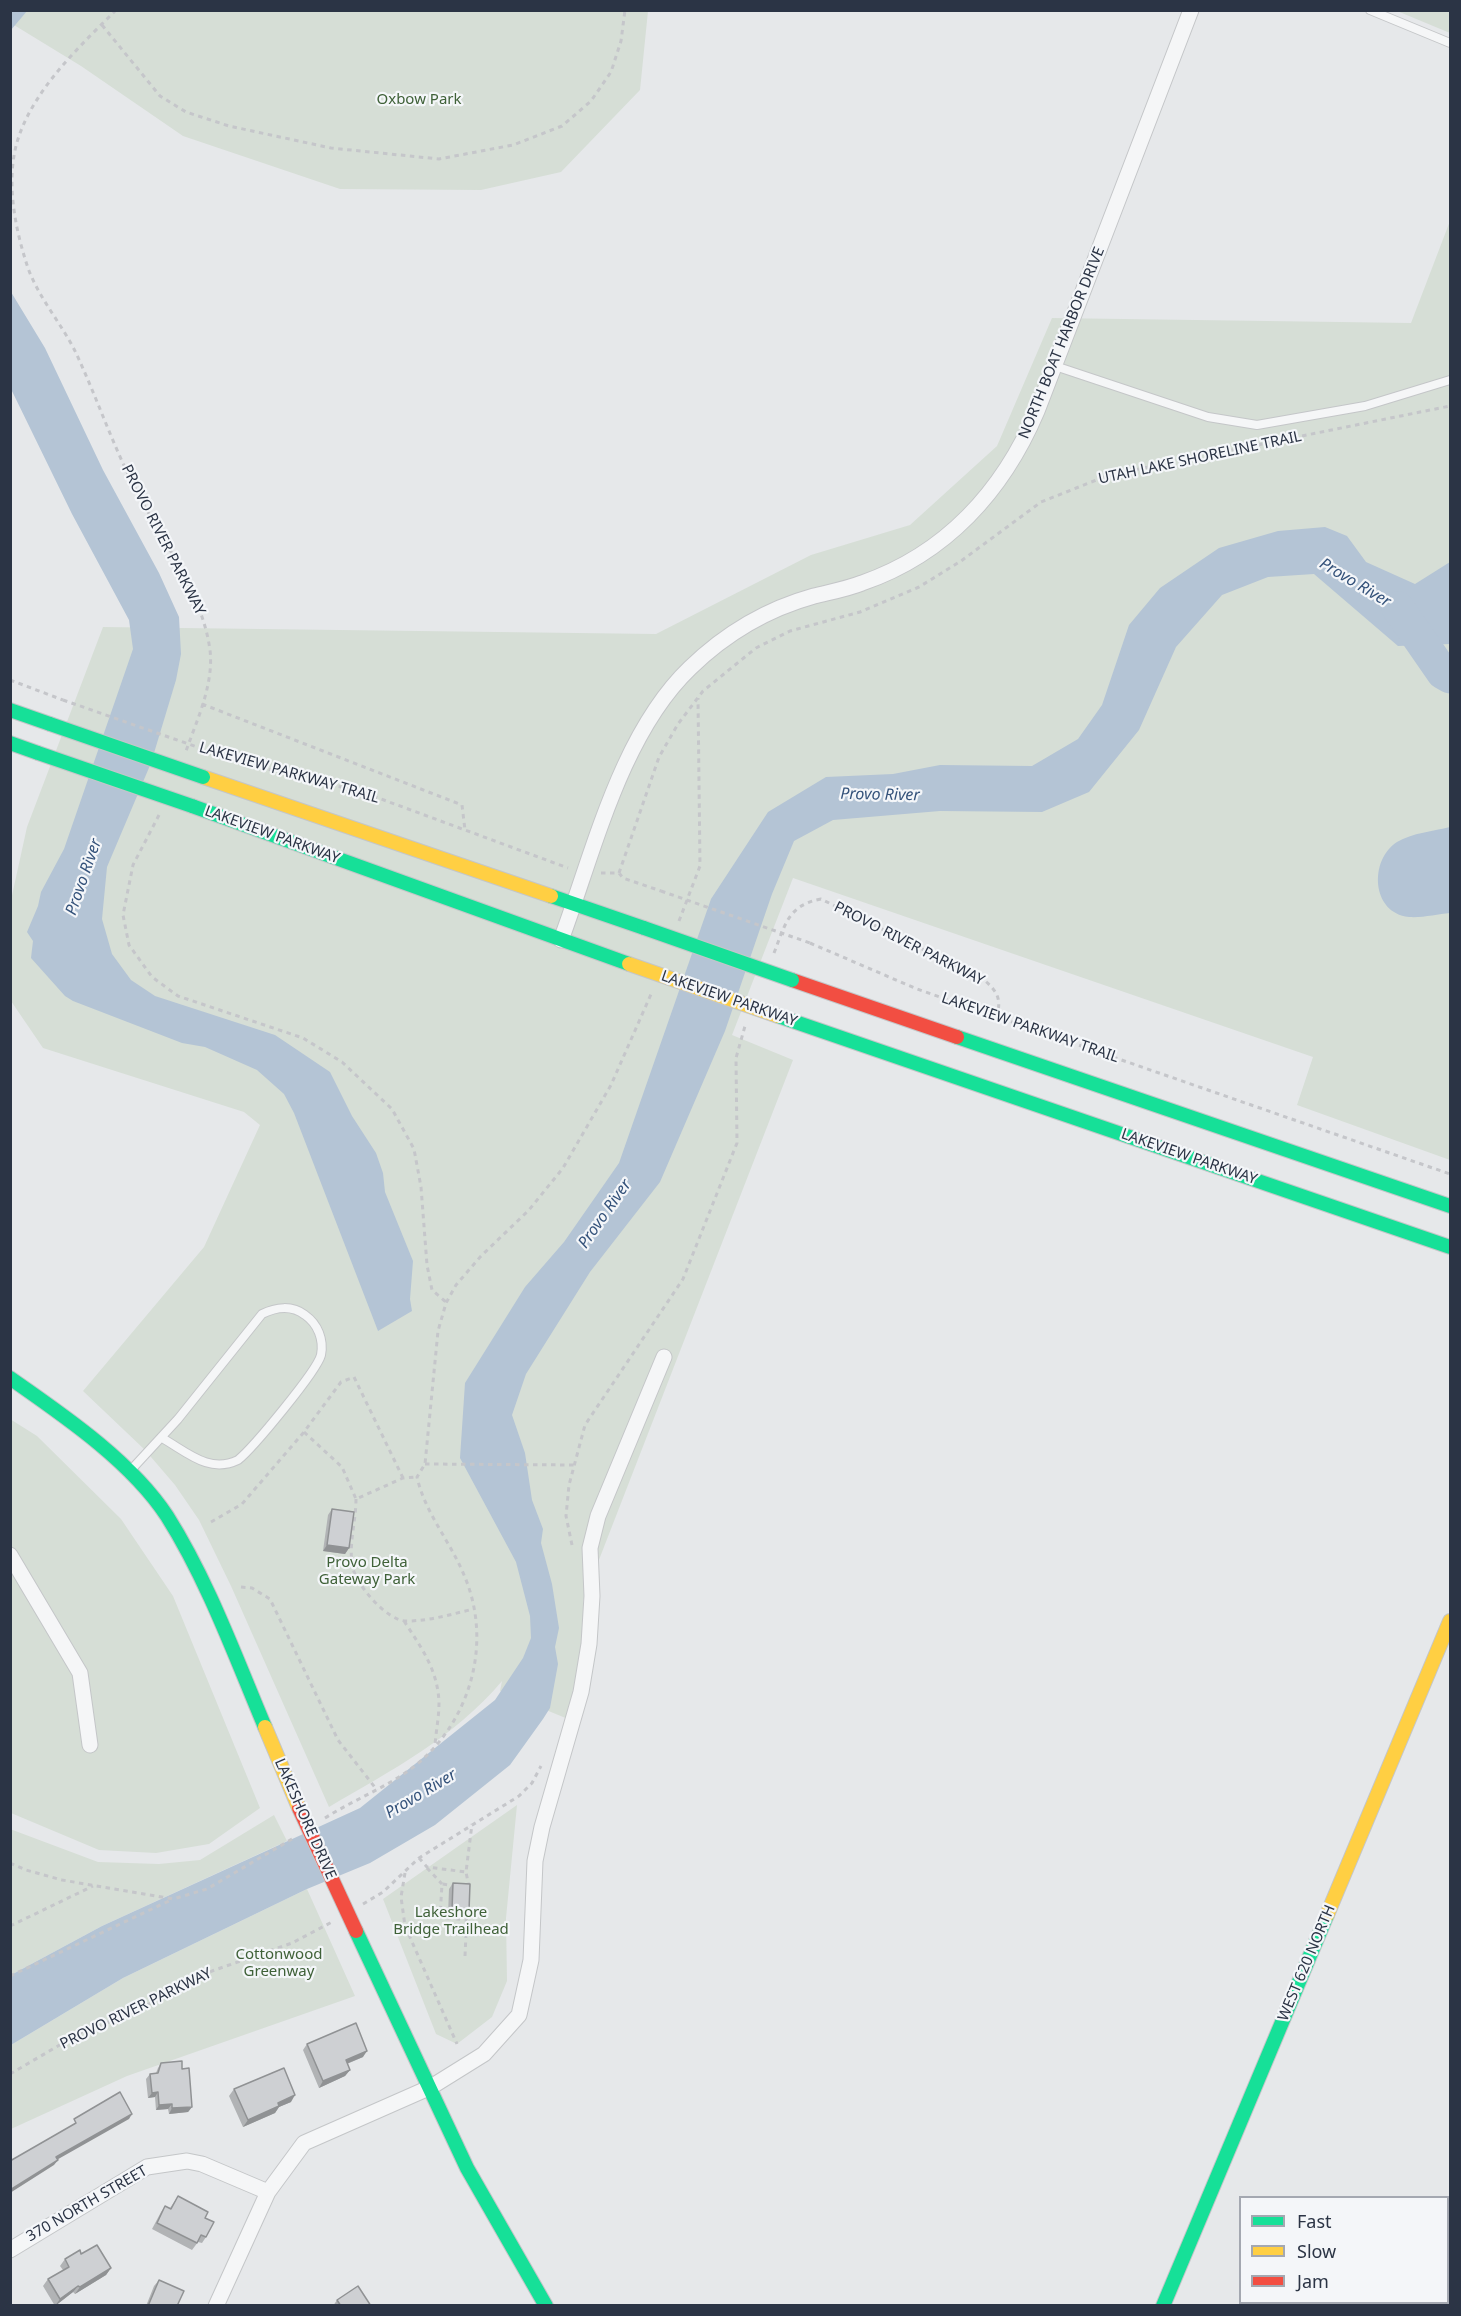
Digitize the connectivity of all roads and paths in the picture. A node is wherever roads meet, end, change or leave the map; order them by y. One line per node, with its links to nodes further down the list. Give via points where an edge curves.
1 (116, 10): 5 (path, PROVO RIVER PARKWAY)
2 (625, 10): 5 (path, via 611,72 591,101 561,126 513,146 440,159 331,148 229,126 186,112 160,96)
3 (1191, 10): 7 (street, NORTH BOAT HARBOR DRIVE)
4 (1370, 10): 6 (lane)
5 (102, 25): 12 (path, PROVO RIVER PARKWAY, via 31,109 17,146 12,194 28,266 75,352 135,488 203,617 210,652)
6 (1450, 43)
7 (1055, 366): 8 (lane, via 1208,417 1257,425 1365,406); 21 (street, NORTH BOAT HARBOR DRIVE, via 1015,457 986,499 948,536 884,575 765,615 723,640 674,684 628,756)
8 (1450, 380)
9 (1450, 406): 11 (path, UTAH LAKE SHORELINE TRAIL, via 1108,475 1070,489 1041,502 919,587 860,612 790,631 756,648)
10 (10, 680): 17 (path, LAKEVIEW PARKWAY TRAIL, bridge, via 217,754 312,782 354,789)
11 (698, 698): 19 (path, UTAH LAKE SHORELINE TRAIL, via 658,757); 22 (path, via 700,866)
12 (202, 704): 15 (path, PROVO RIVER PARKWAY); 17 (path, via 462,805)
13 (10, 710): 21 (street, LAKEVIEW PARKWAY, bridge)
14 (10, 743): 23 (street, LAKEVIEW PARKWAY, bridge)
15 (183, 760)
16 (163, 808): 31 (path, via 134,865 123,915 129,945 152,977 178,996 312,1042 342,1062 392,1109 414,1149 432,1290)
17 (465, 830): 18 (path, LAKEVIEW PARKWAY TRAIL)
18 (567, 868)
19 (619, 873): 20 (path); 26 (path, LAKEVIEW PARKWAY TRAIL, bridge, via 623,878 810,943 917,989)
20 (614, 874)
21 (574, 904): 23 (street, NORTH BOAT HARBOR DRIVE); 29 (street, LAKEVIEW PARKWAY, bridge)
22 (675, 931)
23 (561, 940): 30 (street, LAKEVIEW PARKWAY, bridge)
24 (774, 955): 26 (path, PROVO RIVER PARKWAY, via 794,911 805,902 821,899 983,979 997,992)
25 (656, 982): 31 (path, via 611,1085 563,1168 475,1263)
26 (997, 1015): 28 (path, LAKEVIEW PARKWAY TRAIL)
27 (746, 1025): 37 (path, via 736,1058 737,1143 683,1279 590,1413)
28 (1450, 1174)
29 (1450, 1206)
30 (1450, 1247)
31 (446, 1303): 36 (path, via 438,1331)
32 (664, 1357): 75 (street, via 598,1516 590,1548 590,1644 581,1692 537,1852 531,1960 519,2015 484,2054)
33 (10, 1378): 38 (street, LAKESHORE DRIVE, via 75,1423)
34 (304, 1432): 40 (path, via 341,1382 354,1377); 41 (path, via 342,1467); 42 (path, via 242,1504)
35 (162, 1438): 35 (lane, via 262,1314 290,1308 313,1322 322,1346 318,1364 238,1460 220,1466 205,1464); 38 (lane)
36 (425, 1464): 37 (path); 39 (path)
37 (575, 1465): 44 (path, via 568,1485 566,1516)
38 (129, 1472): 75 (street, LAKESHORE DRIVE, bridge, via 166,1515 215,1608 298,1808)
39 (417, 1477): 40 (path); 46 (path, via 428,1510 465,1577)
40 (404, 1478): 41 (path)
41 (356, 1499): 47 (path, via 353,1574 365,1593)
42 (211, 1522)
43 (10, 1555): 49 (street, via 80,1673)
44 (575, 1556)
45 (241, 1587): 52 (path, via 252,1588 270,1599 338,1740)
46 (474, 1609): 47 (path, via 440,1619); 50 (path, via 475,1665 469,1690 454,1724)
47 (404, 1621): 50 (path, via 426,1653 437,1687)
48 (1450, 1621): 80 (street, WEST 620 NORTH)
49 (90, 1746)
50 (435, 1746): 52 (path, via 416,1765)
51 (547, 1756): 54 (path, via 519,1796)
52 (377, 1790): 53 (path)
53 (318, 1822)
54 (472, 1824): 56 (path); 60 (path)
55 (299, 1834): 65 (path, via 207,1889)
56 (419, 1858): 58 (path); 59 (path)
57 (10, 1863): 62 (path)
58 (427, 1867): 60 (path); 61 (path)
59 (406, 1871): 67 (path, via 383,1893); 73 (path, via 401,1897 405,1926)
60 (466, 1872): 63 (path)
61 (442, 1884): 63 (path); 68 (path, via 440,1917)
62 (95, 1886): 65 (path); 70 (path)
63 (469, 1887): 64 (path)
64 (468, 1898)
65 (173, 1899): 72 (path)
66 (467, 1909): 68 (path)
67 (354, 1910)
68 (467, 1920): 71 (path)
69 (335, 1921): 74 (path, PROVO RIVER PARKWAY, via 292,1943 212,1971 130,2014 82,2032)
70 (10, 1926)
71 (465, 1956)
72 (10, 1976)
73 (457, 2044)
74 (10, 2074)
75 (431, 2087): 76 (street, via 304,2143); 79 (street, LAKESHORE DRIVE, via 487,2207)
76 (268, 2192): 77 (street, 370 NORTH STREET, via 202,2164 187,2161 147,2167); 78 (street)
77 (10, 2250)
78 (216, 2306)
79 (546, 2306)
80 (1163, 2306)

